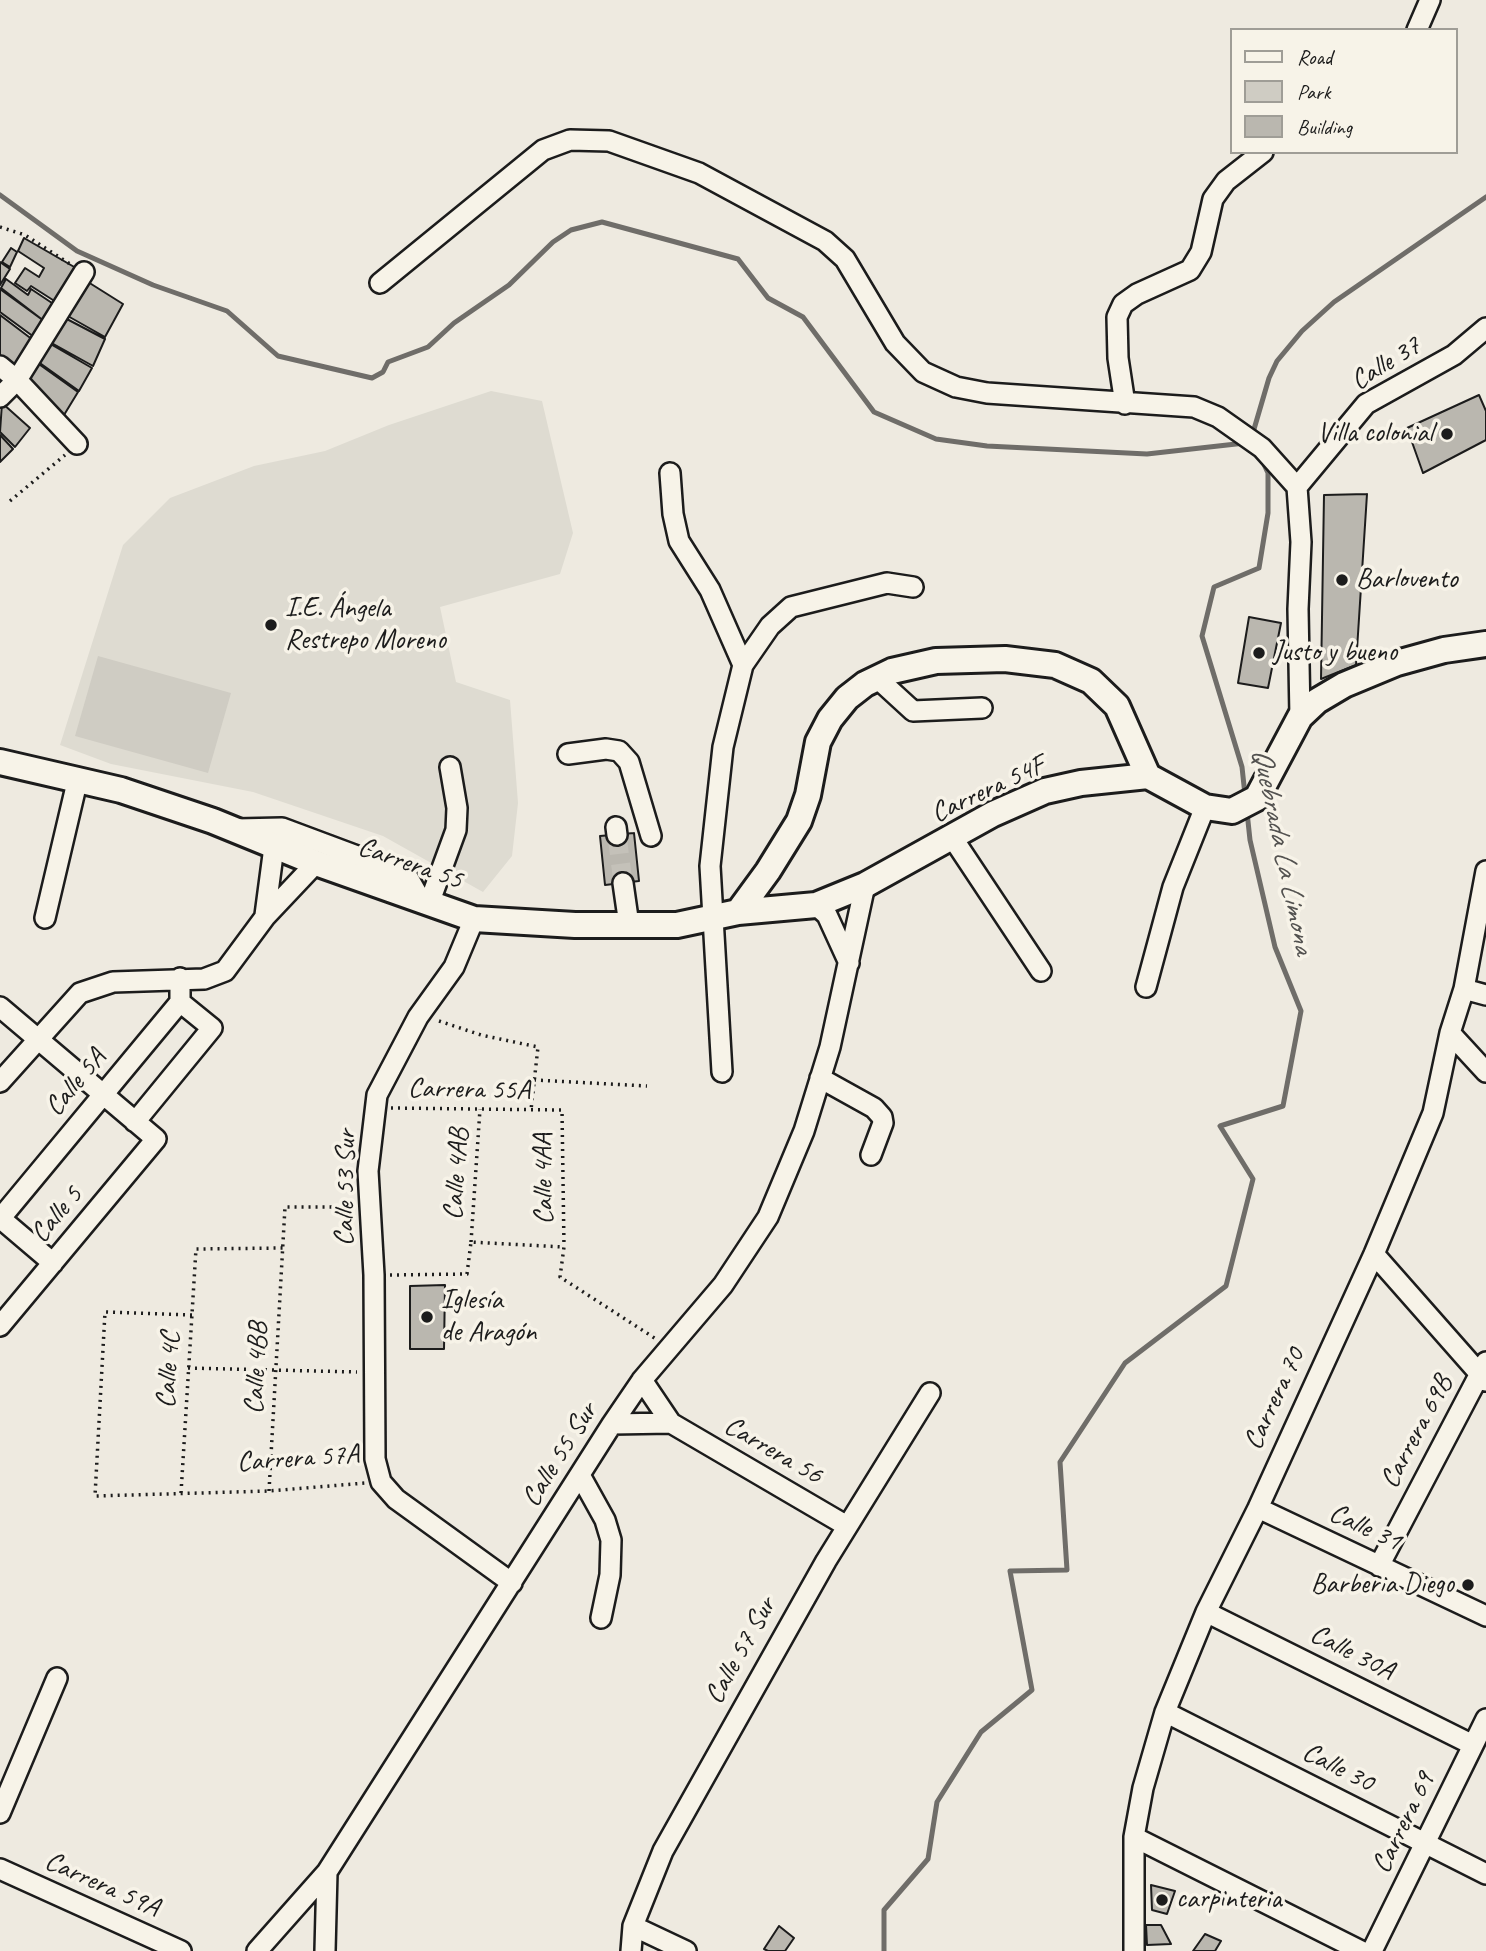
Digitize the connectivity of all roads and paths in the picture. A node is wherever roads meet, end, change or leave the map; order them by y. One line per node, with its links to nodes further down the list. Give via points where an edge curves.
1 (1430, 0): 2 (street)
2 (1418, 28)
3 (1260, 154): 11 (street, via 1226,181 1213,199 1201,252 1190,270 1124,304 1117,317 1117,331)
4 (0, 227): 5 (path, via 25,235)
5 (84, 272): 9 (street)
6 (380, 283): 11 (street, via 543,150 569,141 609,141 699,173 825,241 845,259 895,343 923,372 956,387 987,393)
7 (1486, 328): 14 (street, Calle 37, via 1454,355 1366,404)
8 (0, 366): 9 (street)
9 (17, 380): 10 (street); 12 (street)
10 (0, 397)
11 (1125, 404): 14 (street, via 1194,407 1218,417 1262,448)
12 (77, 444): 15 (path)
13 (670, 473): 18 (street, via 680,541 723,615)
14 (1297, 487): 21 (street)
15 (10, 501)
16 (913, 587): 18 (street, via 887,583 791,607 770,626)
17 (1482, 648): 21 (main road, via 1444,650 1365,676 1317,701)
18 (743, 665): 41 (street, via 723,747 710,866)
19 (871, 681): 20 (street, via 913,711); 25 (main road, via 917,664 1005,659 1055,665 1091,681 1117,706); 38 (main road, via 847,698 830,719 818,742 799,821)
20 (982, 708)
21 (1300, 717): 27 (main road, via 1257,798 1232,811)
22 (568, 754): 29 (street, via 619,751 629,762)
23 (0, 762): 26 (main road, Carrera 55)
24 (450, 767): 36 (street, via 456,830)
25 (1148, 776): 27 (main road); 30 (main road, Carrera 54F, via 1045,791)
26 (78, 778): 28 (main road, Carrera 55); 40 (street)
27 (1205, 807): 47 (street, via 1177,874)
28 (233, 829): 31 (main road, Carrera 55); 36 (street, via 282,828 406,874)
29 (651, 836)
30 (952, 837): 35 (main road, Carrera 54F); 45 (street)
31 (274, 847): 32 (main road, Carrera 55); 39 (street)
32 (316, 863): 36 (main road, Carrera 55); 39 (street)
33 (1486, 871): 48 (street, Carrera 70)
34 (623, 883): 43 (street)
35 (865, 885): 37 (main road, Carrera 54F); 44 (street, Calle 55 Sur)
36 (424, 899): 42 (main road, Carrera 55)
37 (816, 905): 38 (main road, Carrera 55); 44 (street, via 830,920)
38 (738, 912): 41 (main road, Carrera 55)
39 (265, 917): 46 (street, via 225,971 204,979)
40 (45, 918)
41 (711, 918): 43 (main road, Carrera 55, via 677,925); 55 (street)
42 (474, 919): 43 (main road, Carrera 55); 52 (street, Calle 53 Sur, via 454,967)
43 (629, 925)
44 (849, 963): 57 (street, Calle 55 Sur)
45 (1041, 971)
46 (180, 978): 50 (street); 54 (street, via 113,982 80,993)
47 (1146, 986)
48 (1464, 989): 49 (street); 53 (street, Carrera 70)
49 (1486, 995)
50 (180, 1002): 61 (street, Calle 5A); 66 (street, via 212,1028)
51 (0, 1007): 54 (street)
52 (418, 1017): 58 (path, Calle 4AA, via 538,1047); 62 (street, Calle 53 Sur)
53 (1450, 1033): 56 (street); 73 (street, Carrera 70, via 1433,1114)
54 (38, 1038): 59 (street); 61 (street)
55 (722, 1072)
56 (1486, 1072)
57 (820, 1078): 67 (street, via 882,1117); 78 (street, Calle 55 Sur, via 788,1176 768,1217 723,1285)
58 (534, 1080): 60 (path); 64 (path, Calle 4AA)
59 (0, 1082)
60 (646, 1086)
61 (103, 1094): 66 (street); 69 (street, Calle 5A)
62 (375, 1108): 63 (path, Carrera 55A); 68 (street, Calle 53 Sur, via 368,1171)
63 (480, 1109): 64 (path, Carrera 55A); 70 (path, Calle 4AB)
64 (531, 1110): 65 (path, Carrera 55A)
65 (562, 1110): 71 (path, Calle 4AA)
66 (135, 1122): 74 (street, Calle 5, via 156,1139)
67 (871, 1155)
68 (370, 1207): 72 (path, Calle 4BB, via 285,1207); 75 (street, Calle 53 Sur)
69 (0, 1218): 74 (street)
70 (471, 1242): 71 (path); 75 (path, Calle 4AB, via 467,1274)
71 (564, 1247): 78 (path, Calle 4AA, via 560,1277)
72 (283, 1248): 76 (path, Calle 4C, via 196,1249); 80 (path, Calle 4BB)
73 (1374, 1254): 81 (street); 91 (street, Carrera 70)
74 (53, 1264): 77 (street, Calle 5)
75 (374, 1275): 82 (street, Calle 53 Sur)
76 (192, 1315): 79 (path, Calle 4C); 90 (path, Carrera 57A, via 105,1312 95,1496)
77 (0, 1326)
78 (669, 1348): 83 (street, Calle 55 Sur)
79 (188, 1368): 80 (path); 90 (path, Calle 4C)
80 (276, 1370): 82 (path); 89 (path, Calle 4BB)
81 (1484, 1372): 93 (street, Carrera 69B)
82 (372, 1373): 88 (street, Calle 53 Sur, via 375,1459)
83 (642, 1380): 85 (street, Carrera 56); 86 (street, Calle 55 Sur)
84 (930, 1393): 92 (street, Calle 57 Sur)
85 (671, 1423): 86 (street); 92 (street, Carrera 56)
86 (612, 1424): 87 (street, Calle 55 Sur)
87 (580, 1475): 94 (street, Calle 55 Sur); 97 (street, via 611,1540)
88 (381, 1482): 89 (path, Carrera 57A); 94 (street, Carrera 57A, via 396,1499)
89 (269, 1491): 90 (path, Carrera 57A)
90 (181, 1493)
91 (1258, 1508): 93 (street, Calle 31); 95 (street, Carrera 70)
92 (847, 1527): 108 (street, Calle 57 Sur, via 663,1851)
93 (1379, 1566): 96 (street, Calle 31)
94 (512, 1583): 106 (street, Calle 55 Sur)
95 (1206, 1612): 99 (street, Carrera 70); 101 (street, Calle 30A)
96 (1486, 1616)
97 (601, 1618)
98 (57, 1678): 102 (street)
99 (1165, 1712): 103 (street, Carrera 70); 104 (street, Calle 30)
100 (1486, 1719): 101 (street, Carrera 69)
101 (1473, 1745): 104 (street, Carrera 69)
102 (0, 1812)
103 (1134, 1837): 114 (street, Carrera 70); 115 (street)
104 (1425, 1843): 107 (street, Calle 30); 116 (street, Carrera 69)
105 (0, 1869): 109 (street, Carrera 59A)
106 (327, 1872): 110 (street, Calle 55 Sur); 111 (street)
107 (1486, 1874)
108 (633, 1926): 112 (street, Calle 57 Sur); 113 (street)
109 (181, 1951)
110 (257, 1951)
111 (325, 1951)
112 (631, 1951)
113 (686, 1951)
114 (1134, 1951)
115 (1360, 1951)
116 (1372, 1951)

